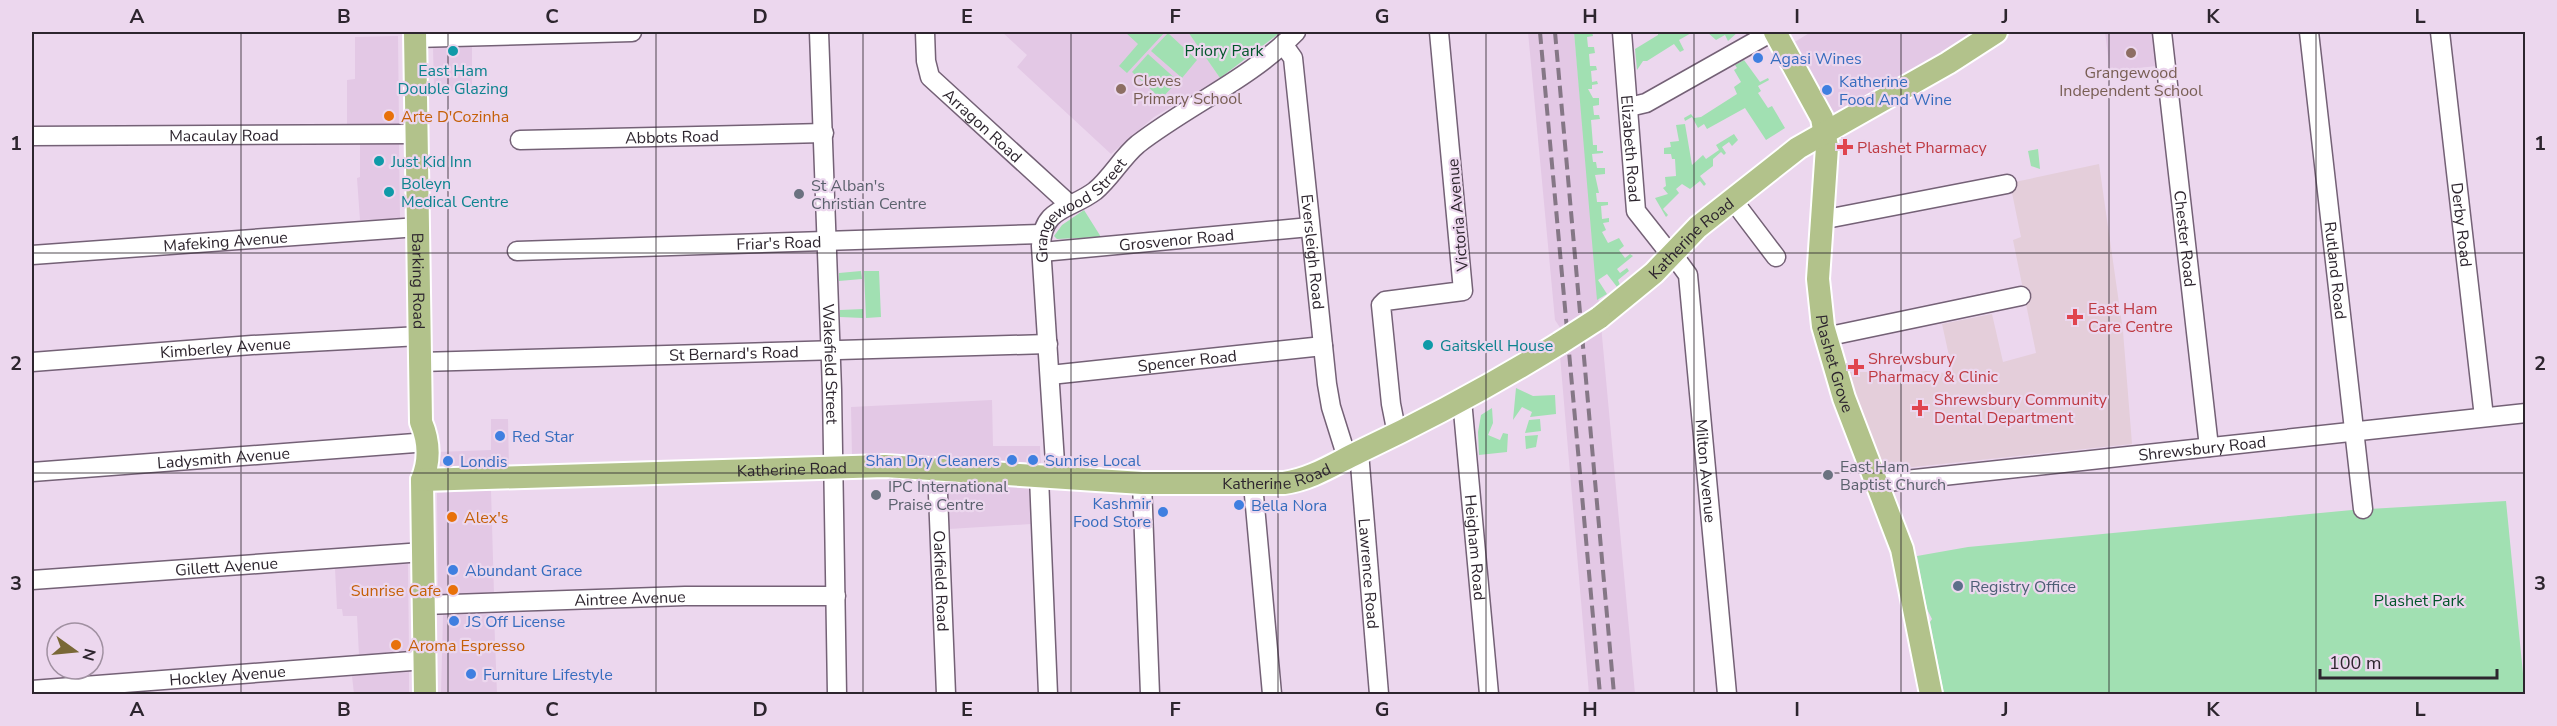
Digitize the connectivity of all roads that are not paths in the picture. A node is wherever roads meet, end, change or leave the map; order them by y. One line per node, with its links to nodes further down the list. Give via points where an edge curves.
1 (632, 32): 11 (street)
2 (819, 32): 15 (street, Wakefield Street)
3 (925, 32): 21 (street, Arragon Road, via 930,77)
4 (1439, 32): 45 (street, Victoria Avenue, via 1463,291 1385,301 1381,305)
5 (1622, 32): 13 (street, Elizabeth Road)
6 (1773, 32): 13 (street, via 1646,103); 14 (main road, Plashet Grove, via 1818,110)
7 (1996, 32): 14 (main road, Katherine Road)
8 (2162, 32): 46 (street, Chester Road)
9 (2309, 32): 43 (street, Rutland Road)
10 (2440, 32): 42 (street, Derby Road)
11 (415, 35): 16 (main road, Barking Road)
12 (1290, 38): 21 (street, Grangewood Street, via 1235,81 1136,145 1094,191); 24 (street, Eversleigh Road)
13 (1629, 107): 28 (street, Elizabeth Road, via 1636,211)
14 (1825, 132): 20 (main road, Katherine Road); 22 (main road, Plashet Grove, via 1827,157)
15 (824, 133): 18 (street, Abbots Road); 25 (street, Wakefield Street)
16 (416, 134): 17 (street, Macaulay Road); 23 (main road, Barking Road)
17 (32, 136)
18 (520, 140)
19 (2007, 184): 22 (street)
20 (1732, 199): 28 (main road, Katherine Road); 30 (street)
21 (1069, 204): 26 (street, Grangewood Street, via 1055,213)
22 (1821, 220): 33 (main road, Plashet Grove, via 1819,297)
23 (418, 227): 29 (street, Mafeking Avenue); 32 (main road, Barking Road)
24 (1310, 227): 26 (street, Grosvenor Road); 35 (street, Eversleigh Road)
25 (826, 243): 26 (street, Friar's Road); 27 (street, Friar's Road); 36 (street, Wakefield Street)
26 (1042, 243): 34 (street, Grangewood Street)
27 (517, 251)
28 (1671, 254): 40 (main road, Katherine Road, bridge, via 1651,276 1599,318); 71 (street, Milton Avenue, via 1688,275)
29 (32, 255)
30 (1776, 257)
31 (2021, 296): 33 (street)
32 (420, 336): 37 (street, Kimberley Avenue); 38 (main road, Barking Road)
33 (1825, 337): 54 (main road, Plashet Grove)
34 (1048, 344): 36 (street, St Bernard's Road); 39 (street, Grangewood Street)
35 (1323, 346): 39 (street, Spencer Road); 47 (street, Eversleigh Road, via 1331,407)
36 (830, 350): 38 (street, St Bernard's Road); 48 (street, Wakefield Street)
37 (32, 362)
38 (420, 362): 44 (main road, Barking Road)
39 (1050, 375): 51 (street, Grangewood Street)
40 (1462, 400): 45 (main road, Katherine Road); 70 (street, Heigham Road)
41 (2526, 413): 42 (street, Shrewsbury Road)
42 (2484, 417): 43 (street, Shrewsbury Road)
43 (2354, 431): 46 (street, Shrewsbury Road); 56 (street, Rutland Road)
44 (418, 433): 50 (street, Ladysmith Avenue); 52 (main road, Barking Road, via 427,440 427,467)
45 (1397, 434): 47 (main road, Katherine Road)
46 (2209, 447): 54 (street, Shrewsbury Road)
47 (1353, 455): 55 (main road, Katherine Road, via 1302,480); 69 (street, Lawrence Road)
48 (834, 467): 49 (main road, Katherine Road); 52 (main road, Katherine Road); 59 (street, Wakefield Street)
49 (937, 470): 51 (main road, Katherine Road); 65 (street, Oakfield Road)
50 (32, 472)
51 (1047, 477): 53 (main road, Katherine Road); 66 (street, Grangewood Street)
52 (422, 480): 57 (main road, Barking Road)
53 (1142, 483): 55 (main road, Katherine Road); 67 (street)
54 (1878, 483): 72 (main road, Plashet Grove, via 1907,569)
55 (1253, 484): 68 (street)
56 (2363, 509)
57 (423, 552): 58 (street, Gillett Avenue); 60 (main road, Barking Road)
58 (32, 580)
59 (836, 596): 60 (street, Aintree Avenue, via 684,596); 64 (street, Wakefield Street)
60 (424, 605): 61 (main road, Barking Road)
61 (425, 660): 62 (street, Hockley Avenue); 63 (main road, Barking Road)
62 (32, 690)
63 (425, 694)
64 (837, 694)
65 (946, 694)
66 (1048, 694)
67 (1150, 694)
68 (1272, 694)
69 (1378, 694)
70 (1489, 694)
71 (1728, 694)
72 (1931, 694)

